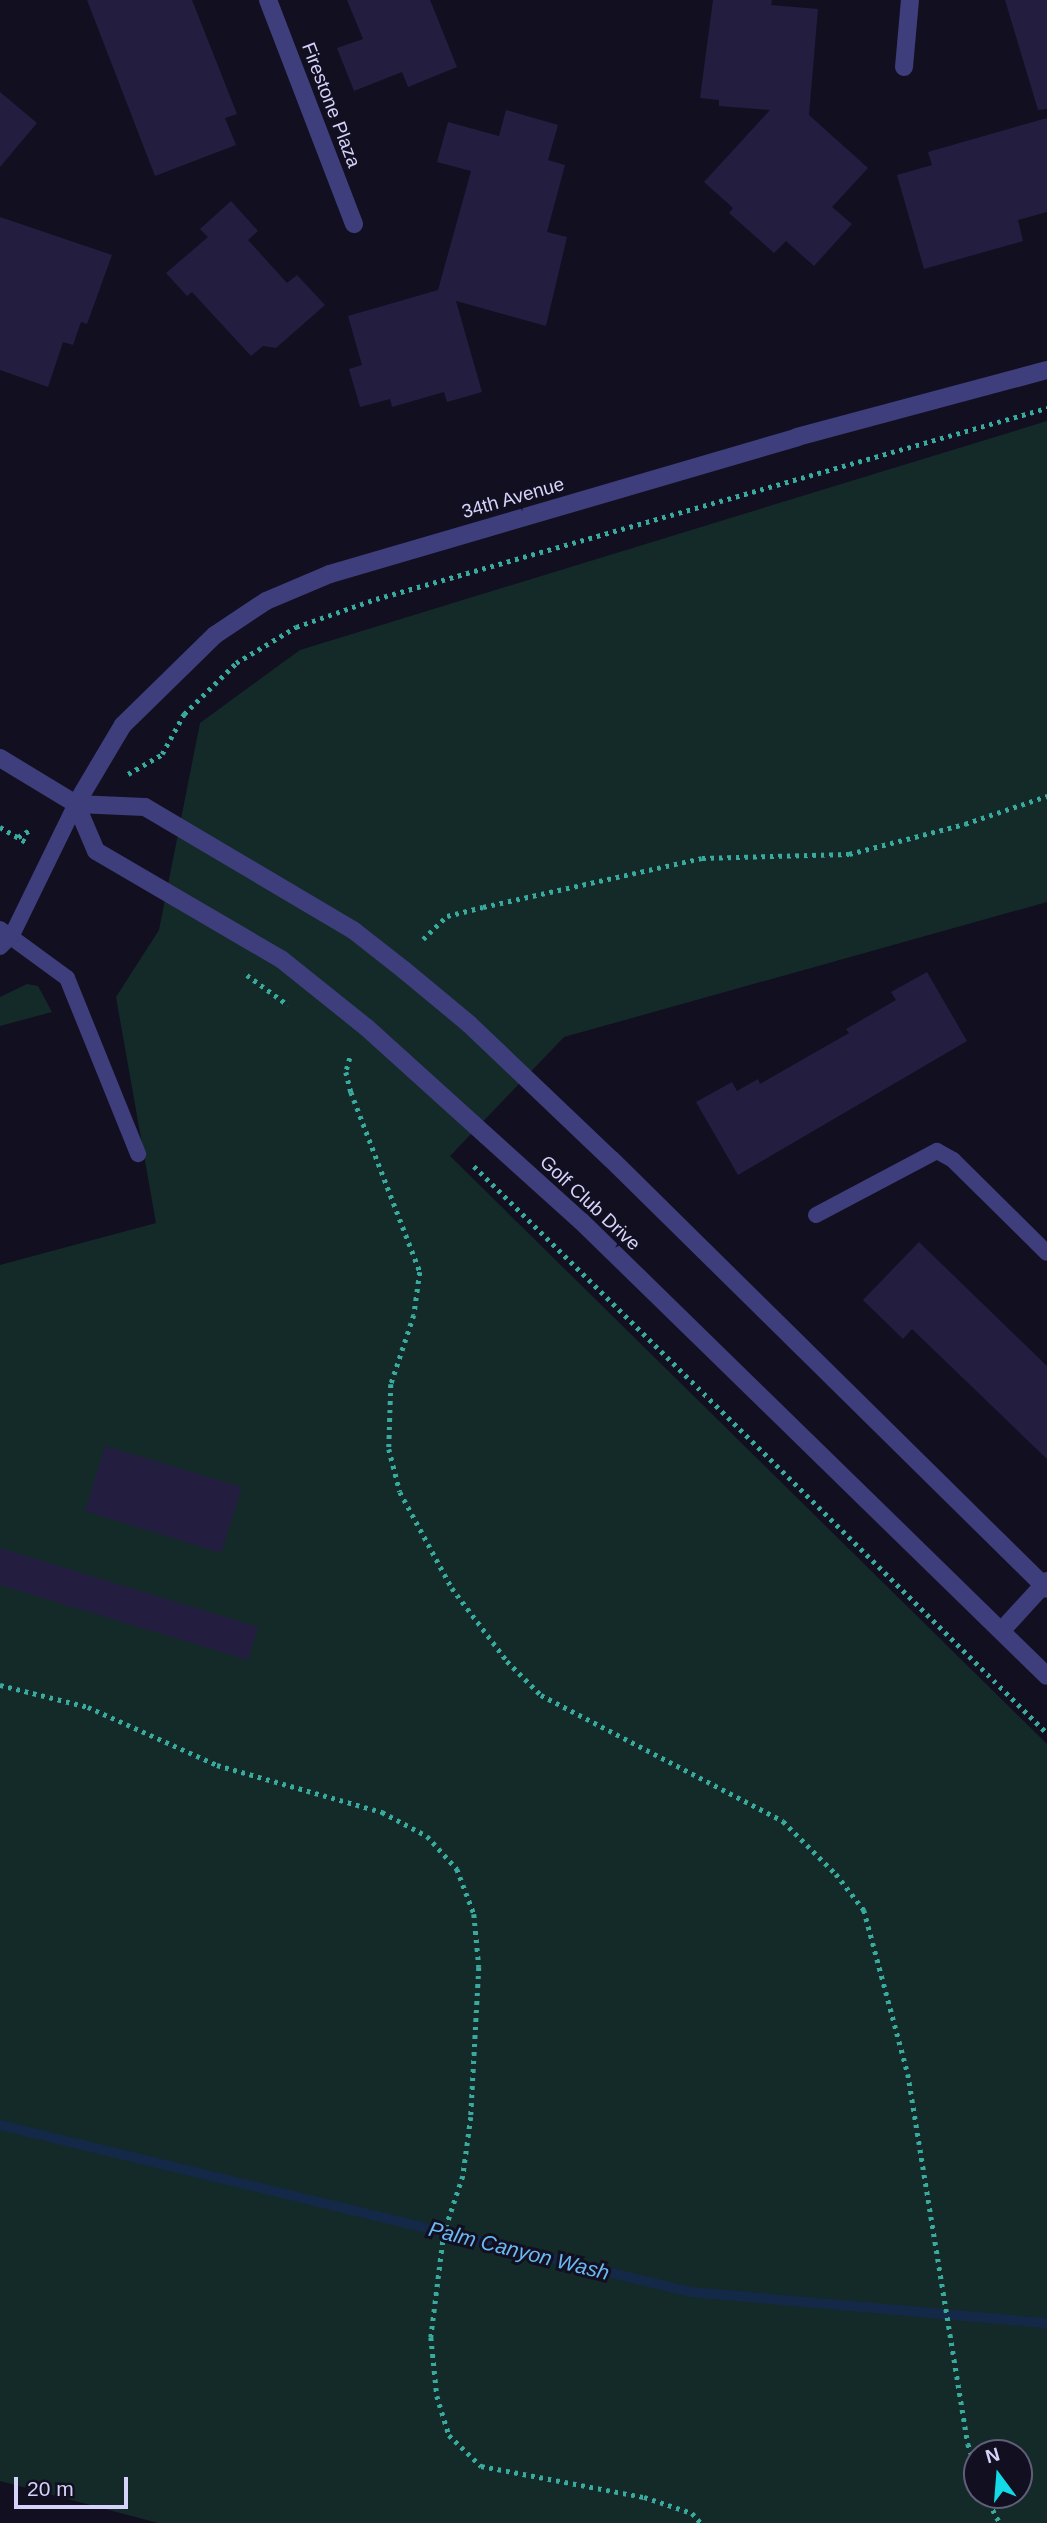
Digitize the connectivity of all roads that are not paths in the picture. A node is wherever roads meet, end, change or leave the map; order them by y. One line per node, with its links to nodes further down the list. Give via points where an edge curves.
1 (268, 0): 4 (street, Firestone Plaza)
2 (910, 0): 3 (street)
3 (904, 66)
4 (354, 224)
5 (1047, 370): 7 (street, 34th Avenue, via 330,574 266,601 215,635 123,725)
6 (0, 758): 7 (street)
7 (76, 804): 8 (lane); 13 (street, via 145,807 353,930 404,970 469,1024 601,1149); 14 (street, Golf Club Drive, via 96,851 281,959 366,1027 581,1221 751,1392)
8 (6, 932): 9 (lane); 10 (lane, via 67,978)
9 (0, 947)
10 (138, 1154)
11 (816, 1216): 12 (lane, via 937,1151 953,1160)
12 (1047, 1253)
13 (1046, 1584): 14 (street)
14 (1003, 1629): 15 (street, Golf Club Drive)
15 (1047, 1676)

